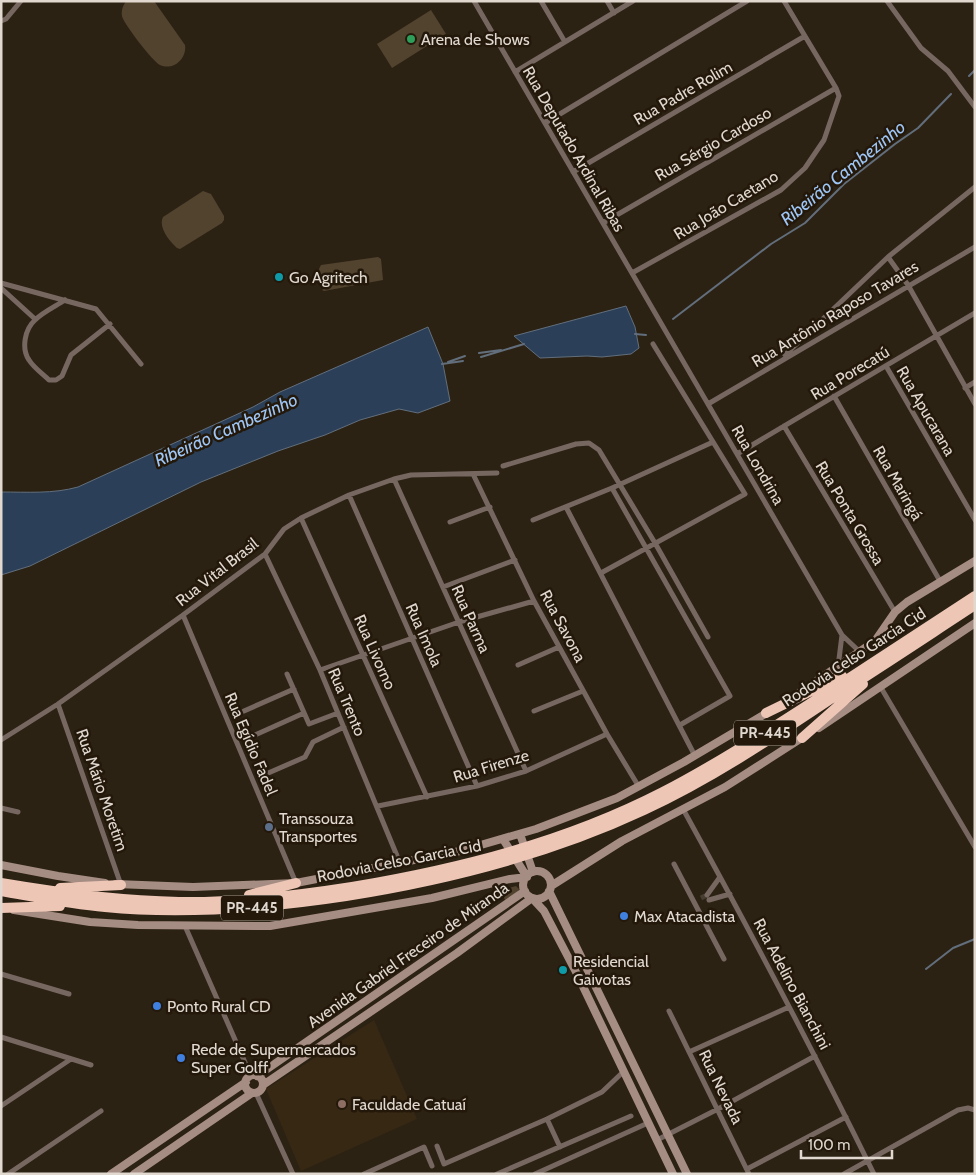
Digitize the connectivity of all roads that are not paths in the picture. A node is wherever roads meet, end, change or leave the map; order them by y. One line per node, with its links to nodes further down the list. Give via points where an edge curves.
1 (21, 1): 10 (street)
2 (474, 1): 13 (street, Rua Deputado Ardinal Ribas)
3 (541, 1): 12 (street)
4 (608, 1): 9 (street)
5 (633, 1): 9 (street)
6 (747, 1): 16 (street)
7 (784, 1): 11 (street)
8 (887, 1): 15 (street, via 921,48 948,72)
9 (614, 13): 12 (street)
10 (4, 20)
11 (805, 36): 14 (street); 17 (street, Rua Padre Rolim)
12 (565, 42): 13 (street)
13 (515, 72): 16 (street, Rua Deputado Ardinal Ribas)
14 (836, 88): 19 (street, Rua Sérgio Cardoso); 22 (street, Rua João Caetano, via 839,96 824,140 805,168 781,190)
15 (975, 107)
16 (545, 122): 17 (street, Rua Deputado Ardinal Ribas)
17 (573, 172): 19 (street, Rua Deputado Ardinal Ribas)
18 (975, 187): 21 (street)
19 (603, 222): 22 (street, Rua Deputado Ardinal Ribas)
20 (975, 247): 24 (street, Rua Antônio Raposo Tavares)
21 (888, 257): 24 (street); 33 (street)
22 (632, 274): 27 (street, Rua Deputado Ardinal Ribas)
23 (1, 283): 26 (street)
24 (908, 285): 31 (street); 33 (street, Rua Antônio Raposo Tavares)
25 (1, 288): 29 (street)
26 (65, 300): 29 (street); 30 (street, via 96,309)
27 (653, 308): 39 (street, Rua Londrina)
28 (975, 313): 31 (street, Rua Porecatú)
29 (35, 319): 30 (street, via 28,329 25,348 28,360 50,380 62,376 71,355)
30 (110, 324): 34 (street)
31 (936, 336): 35 (street, Rua Porecatú); 37 (street)
32 (653, 344): 42 (street)
33 (777, 363): 39 (street, Rua Antônio Raposo Tavares)
34 (141, 364)
35 (886, 366): 38 (street, Rua Porecatú); 55 (street, Rua Apucarana)
36 (975, 382): 37 (street)
37 (965, 388): 40 (street)
38 (834, 396): 41 (street, Rua Porecatú); 63 (street, Rua Maringá)
39 (708, 404): 43 (street, Rua Londrina)
40 (975, 404)
41 (784, 426): 43 (street, Rua Porecatú); 68 (street, Rua Ponta Grossa)
42 (713, 442): 48 (street); 57 (street, via 745,494)
43 (737, 454): 72 (street, Rua Londrina)
44 (503, 466): 48 (street, via 576,444 589,444 599,450)
45 (497, 472): 46 (street, Rua Vital Brasil)
46 (473, 474): 47 (street, Rua Vital Brasil, via 411,475); 51 (street, Rua Savona)
47 (394, 479): 50 (street, Rua Vital Brasil); 64 (street, Rua Parma)
48 (620, 484): 49 (street); 57 (street)
49 (612, 488): 52 (street); 58 (street)
50 (349, 495): 53 (street, Rua Vital Brasil); 74 (street, Rua Imola)
51 (490, 507): 56 (street); 60 (street, Rua Savona)
52 (566, 507): 54 (street); 62 (street)
53 (301, 518): 59 (street, Rua Vital Brasil, via 284,529); 77 (street, Rua Livorno)
54 (533, 520)
55 (975, 520)
56 (450, 522)
57 (655, 543): 58 (street); 73 (street)
58 (647, 548): 62 (street); 92 (street, via 730,696)
59 (265, 554): 69 (street, Rua Vital Brasil); 81 (street, Rua Trento)
60 (515, 560): 64 (street); 66 (street, Rua Savona)
61 (975, 561): 63 (street)
62 (601, 573): 92 (street)
63 (940, 581): 68 (street)
64 (443, 587): 70 (street, Rua Parma)
65 (975, 596): 78 (highway, Rodovia Celso Garcia Cid / PR-445)
66 (534, 601): 70 (street); 75 (street, Rua Savona)
67 (975, 606): 78 (highway, Rodovia Celso Garcia Cid / PR-445)
68 (895, 612): 76 (street, via 875,641)
69 (183, 615): 86 (street, Rua Vital Brasil); 118 (street, Rua Egídio Fadel)
70 (459, 622): 74 (street); 99 (street, Rua Parma)
71 (975, 623): 83 (street)
72 (842, 635): 76 (street, Rua Londrina); 80 (street)
73 (708, 637)
74 (412, 638): 77 (street); 101 (street, Rua Imola)
75 (560, 647): 79 (street); 85 (street, Rua Savona)
76 (860, 652): 80 (street)
77 (362, 656): 81 (street); 103 (street, Rua Livorno)
78 (885, 659): 91 (highway); 96 (highway); 111 (highway, Rodovia Celso Garcia Cid / PR-445, via 769,740 695,784 617,822)
79 (518, 665)
80 (838, 667): 91 (street)
81 (320, 670): 89 (street, Rua Trento)
82 (287, 674): 84 (street)
83 (880, 686): 96 (street); 110 (street)
84 (294, 689): 87 (street); 90 (street)
85 (584, 690): 88 (street); 94 (street, Rua Savona)
86 (58, 704): 97 (street, Rua Vital Brasil); 119 (street, Rua Mário Moretim)
87 (244, 710)
88 (534, 711)
89 (338, 712): 90 (street, via 309,724); 93 (street, Rua Trento)
90 (304, 713): 95 (street)
91 (766, 713): 98 (street)
92 (680, 726): 98 (street)
93 (344, 727): 100 (street, via 313,742 305,757); 104 (street, Rua Trento)
94 (607, 734): 99 (street, Rua Firenze); 102 (street, Rua Savona)
95 (255, 735)
96 (802, 738): 106 (street, via 725,787)
97 (1, 740)
98 (696, 756): 102 (street)
99 (526, 770): 101 (street, Rua Firenze)
100 (266, 774)
101 (477, 786): 103 (street, Rua Firenze)
102 (638, 787): 108 (street, via 618,798)
103 (427, 797): 104 (street, Rua Firenze)
104 (378, 806): 112 (street, Rua Trento)
105 (1, 808): 107 (street)
106 (683, 809): 116 (street, Rua Adelino Bianchini); 121 (street, via 622,841)
107 (18, 812)
108 (520, 834): 109 (street); 115 (street)
109 (503, 839): 112 (street, via 460,852); 115 (street)
110 (975, 847)
111 (498, 860): 127 (highway, Rodovia Celso Garcia Cid / PR-445, via 307,894); 129 (highway, Rodovia Celso Garcia Cid / PR-445, via 463,874 273,906 185,910)
112 (400, 863): 118 (street)
113 (674, 864): 128 (street)
114 (1, 865): 119 (street)
115 (530, 874): 121 (street, via 546,875); 123 (street, via 524,885); 131 (street, via 432,898 270,926)
116 (720, 877): 124 (street, Rua Adelino Bianchini); 124 (street, via 708,898)
117 (1, 883): 120 (highway, Rodovia Celso Garcia Cid / PR-445)
118 (296, 883): 119 (street, via 193,887); 127 (highway)
119 (121, 885): 120 (highway)
120 (37, 889): 127 (highway, Rodovia Celso Garcia Cid / PR-445, via 134,900)
121 (550, 889): 125 (street, via 542,898); 135 (street)
122 (1, 891): 129 (highway, Rodovia Celso Garcia Cid / PR-445)
123 (525, 891): 125 (street); 145 (street, Avenida Gabriel Freceiro de Miranda)
124 (730, 894): 137 (street, Rua Adelino Bianchini)
125 (532, 898): 134 (street, via 544,911); 146 (street, Avenida Gabriel Freceiro de Miranda, via 458,953)
126 (702, 900): 128 (street)
127 (220, 901)
128 (695, 904): 132 (street)
129 (84, 905): 130 (highway)
130 (1, 908): 131 (street, via 90,922)
131 (185, 926): 145 (street)
132 (724, 959)
133 (1, 974): 136 (street)
134 (577, 974): 135 (street, via 589,985); 144 (street)
135 (594, 982): 156 (street)
136 (69, 994)
137 (789, 1007): 140 (street); 141 (street, Rua Adelino Bianchini)
138 (669, 1011): 140 (street, Rua Nevada)
139 (1, 1037): 142 (street)
140 (689, 1052): 149 (street, Rua Nevada)
141 (815, 1056): 149 (street); 153 (street, Rua Adelino Bianchini)
142 (71, 1059): 143 (street); 148 (street)
143 (91, 1065)
144 (623, 1072): 154 (street, via 602,1092); 155 (street)
145 (251, 1078): 146 (street, via 262,1079); 147 (street, via 246,1089); 164 (street, Avenida Gabriel Freceiro de Miranda)
146 (263, 1084): 147 (street, via 261,1090)
147 (254, 1093): 165 (street); 166 (street)
148 (1, 1106)
149 (718, 1109): 156 (street); 162 (street, Rua Nevada)
150 (975, 1110): 160 (street, via 958,1110)
151 (101, 1111): 163 (street)
152 (630, 1116): 159 (street)
153 (846, 1117): 160 (street, Rua Adelino Bianchini); 162 (street)
154 (548, 1119): 158 (street, via 444,1164); 159 (street)
155 (648, 1123): 157 (street); 169 (street)
156 (668, 1134): 157 (street); 171 (street)
157 (657, 1140): 170 (street)
158 (437, 1146)
159 (560, 1147): 168 (street)
160 (868, 1162): 172 (street); 173 (street, Rua Adelino Bianchini)
161 (432, 1166): 167 (street, via 424,1146)
162 (748, 1171)
163 (8, 1174)
164 (111, 1174)
165 (134, 1174)
166 (293, 1174)
167 (364, 1174)
168 (497, 1174)
169 (535, 1174)
170 (673, 1174)
171 (687, 1174)
172 (844, 1174)
173 (874, 1174)

